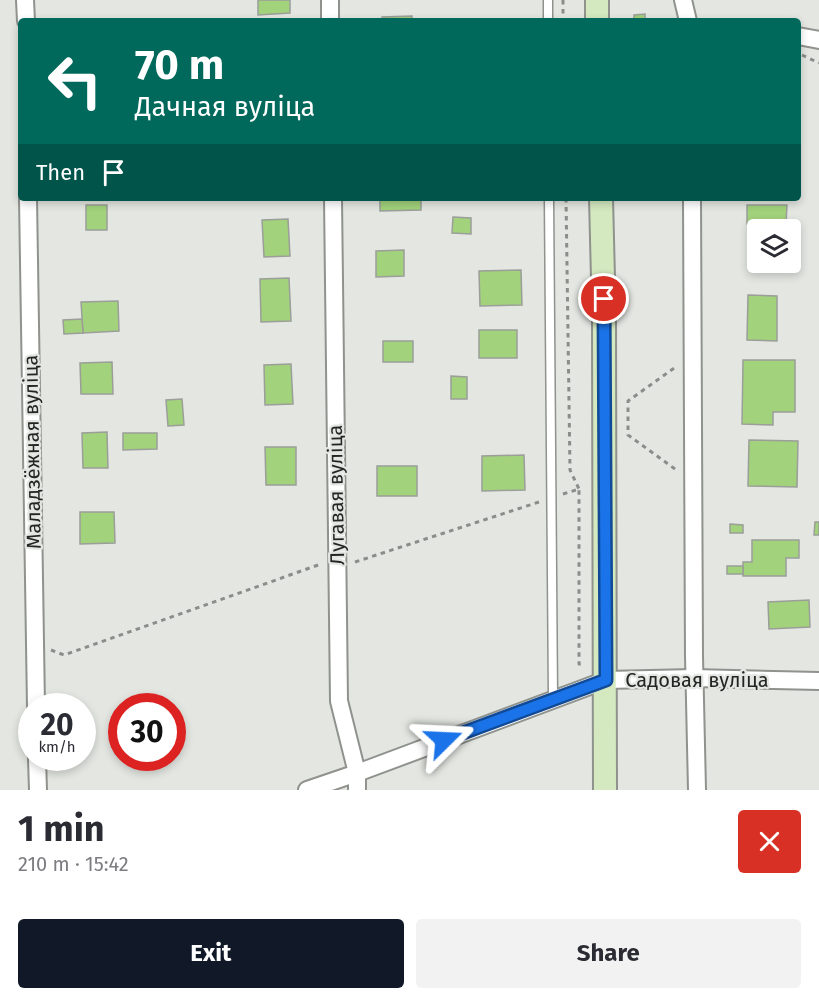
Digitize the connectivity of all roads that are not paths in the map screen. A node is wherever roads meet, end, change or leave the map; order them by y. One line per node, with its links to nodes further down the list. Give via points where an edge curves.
1 (25, 0): 6 (street)
2 (330, 0): 7 (street)
3 (548, 0): 8 (lane)
4 (597, 0): 9 (street)
5 (683, 0): 10 (street)
6 (26, 18)
7 (330, 18)
8 (548, 18)
9 (597, 18)
10 (687, 18)
11 (801, 37): 12 (street)
12 (819, 40)
13 (28, 201): 21 (street, Маладзёжная вуліца)
14 (333, 201): 24 (street, Лугавая вуліца, via 339,701)
15 (549, 201): 22 (lane)
16 (601, 201): 18 (street)
17 (692, 201): 19 (street)
18 (606, 672): 19 (street, Садовая вуліца); 22 (street, Садовая вуліца); 27 (street)
19 (694, 678): 20 (street, Садовая вуліца); 28 (street)
20 (819, 681)
21 (36, 693)
22 (553, 698): 24 (street, Садовая вуліца)
23 (37, 771): 25 (street)
24 (357, 782): 26 (street, Садовая вуліца)
25 (38, 790)
26 (307, 790)
27 (605, 790)
28 (697, 790)

